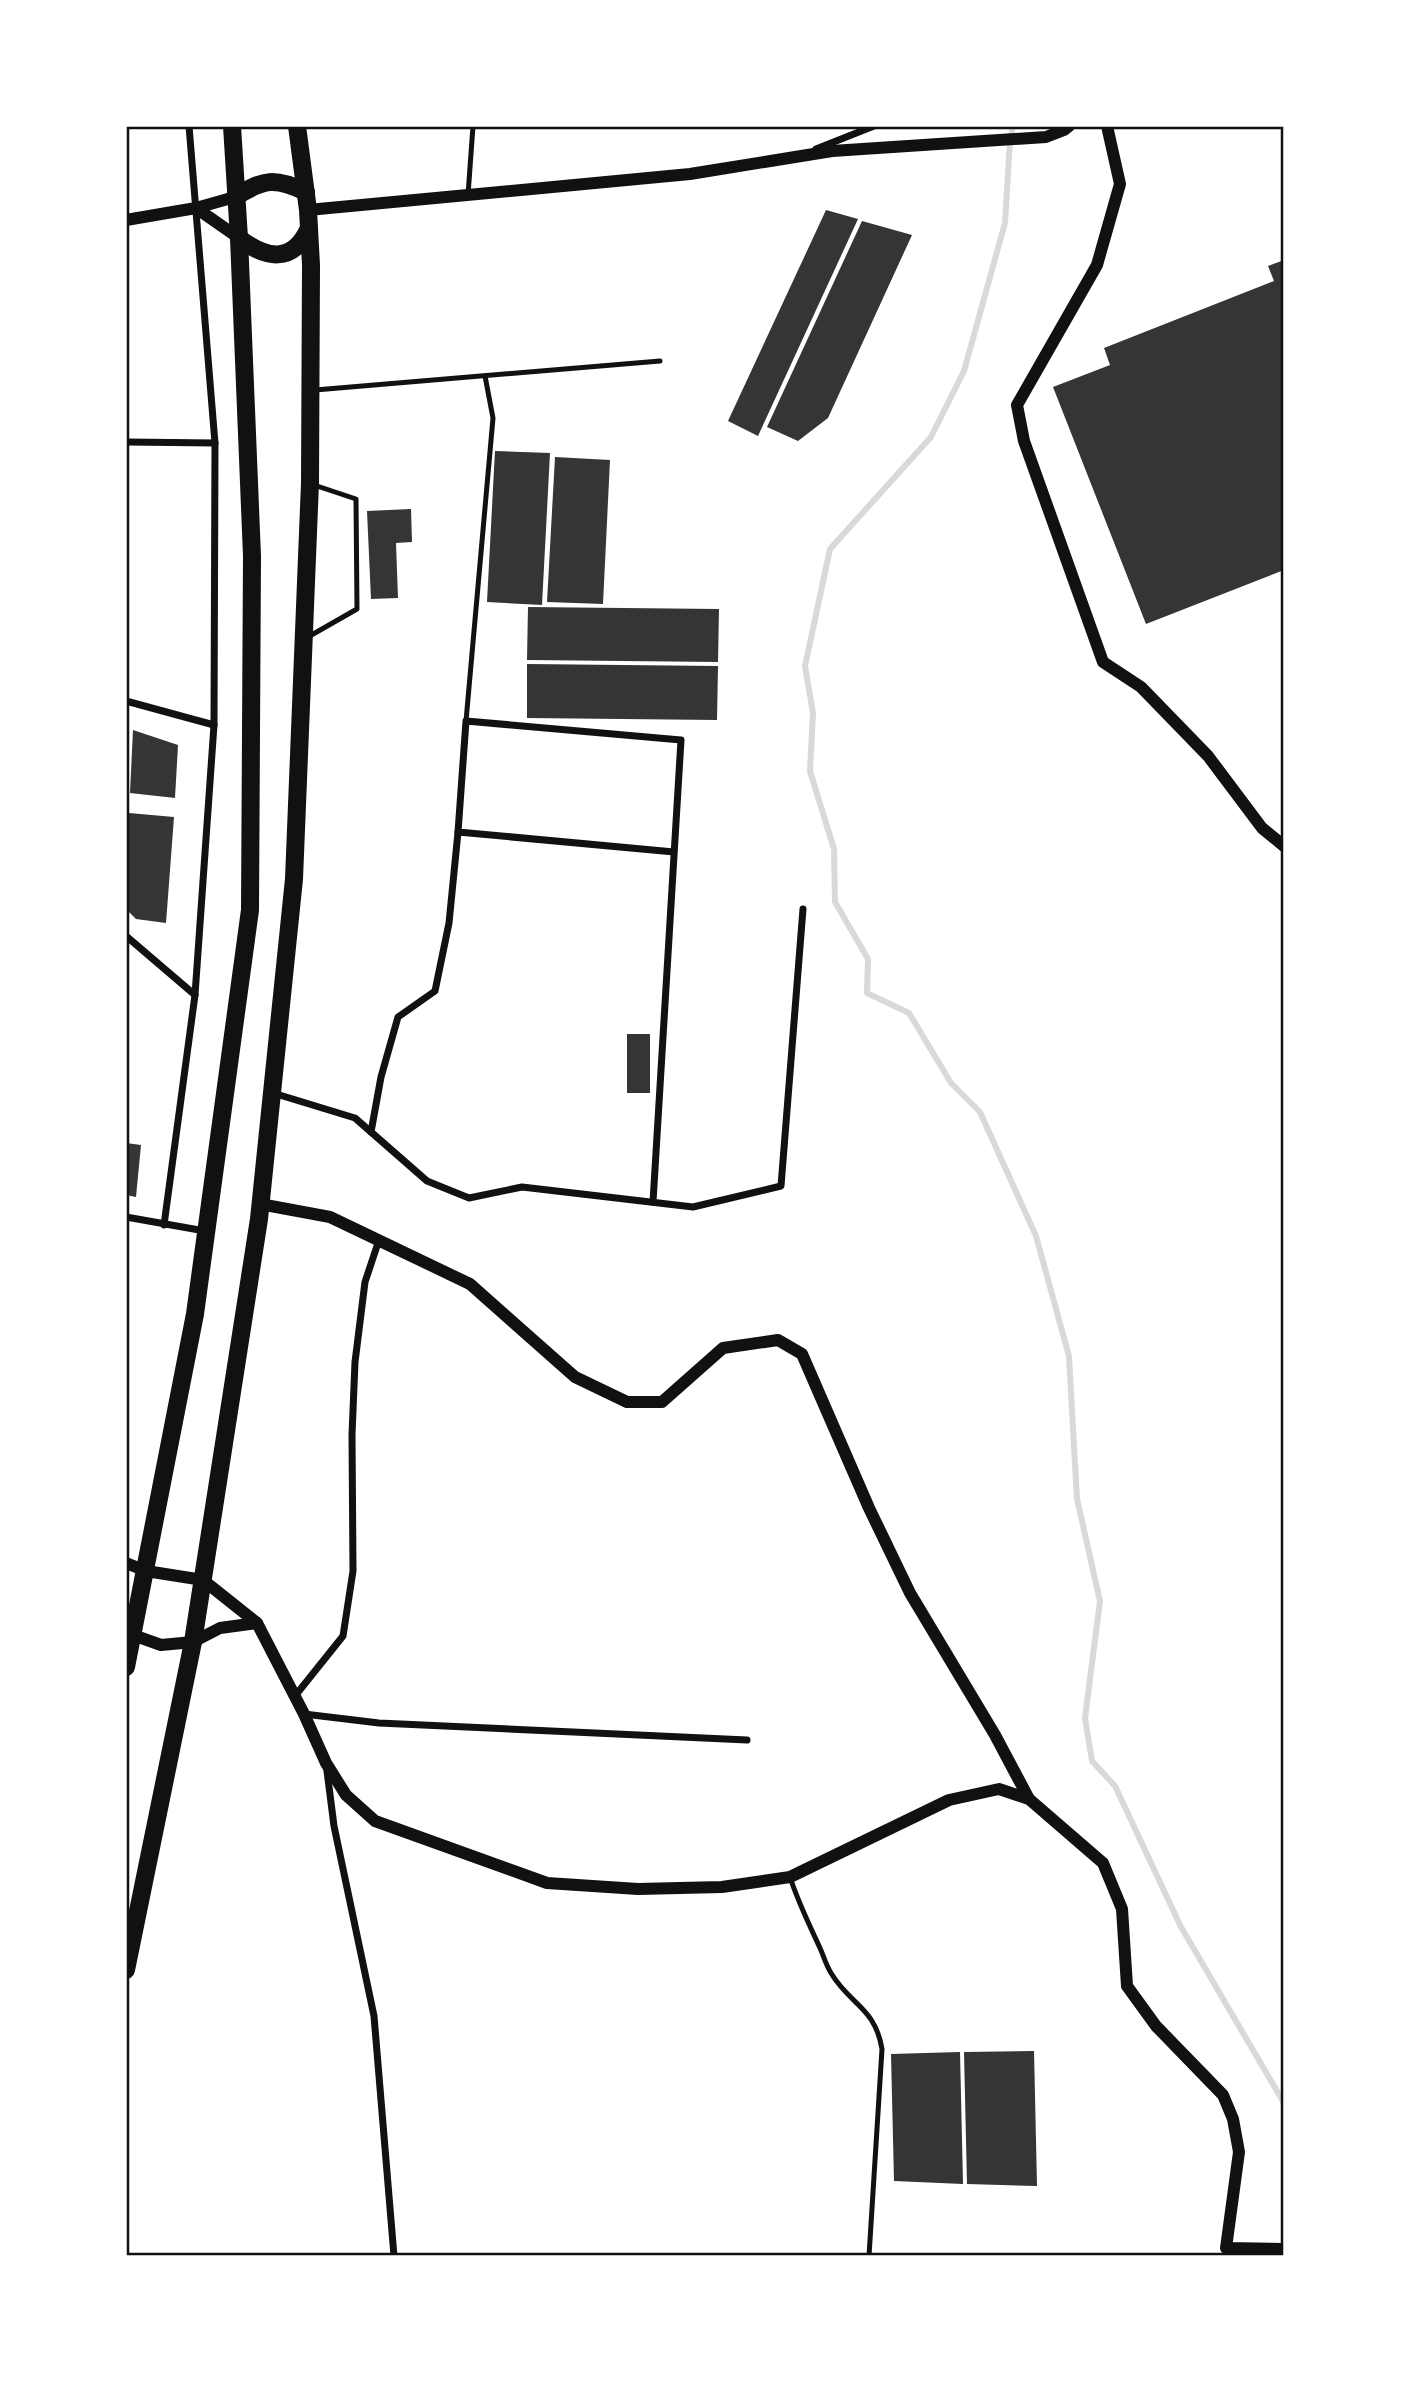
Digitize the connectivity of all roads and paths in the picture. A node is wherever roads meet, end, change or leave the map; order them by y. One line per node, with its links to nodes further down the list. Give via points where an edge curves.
1 (189, 126): 11 (street)
2 (232, 126): 10 (main road)
3 (297, 126): 12 (main road)
4 (473, 126): 9 (lane)
5 (874, 126): 8 (street)
6 (1069, 126): 8 (street, via 1046,137)
7 (1107, 126): 26 (street, via 1120,184 1097,265 1017,405 1024,441 1103,662 1140,687 1208,755 1262,828)
8 (799, 156): 9 (street, via 691,174)
9 (468, 195): 12 (street)
10 (235, 197): 11 (street); 12 (main road, via 266,181 279,181); 14 (main road)
11 (196, 208): 13 (street); 14 (street); 19 (street)
12 (308, 210): 14 (main road, via 305,238 291,251 262,253); 17 (main road)
13 (126, 220)
14 (239, 238): 37 (main road, via 252,556 250,910)
15 (660, 361): 16 (lane)
16 (485, 376): 17 (lane); 23 (lane, via 493,418)
17 (310, 390): 20 (main road)
18 (126, 442): 19 (street)
19 (215, 443): 24 (street)
20 (310, 483): 21 (main road); 21 (lane, via 356,499 357,609)
21 (305, 638): 31 (main road, via 295,879)
22 (126, 701): 24 (street)
23 (466, 720): 25 (street); 27 (street, via 681,740)
24 (214, 725): 30 (street)
25 (458, 832): 27 (street); 32 (street, via 449,923 435,991 398,1017)
26 (1284, 846)
27 (674, 852): 33 (street)
28 (803, 909): 33 (street, via 781,1186 693,1207)
29 (126, 936): 30 (street)
30 (195, 995): 36 (street)
31 (272, 1092): 32 (street, via 355,1118); 34 (main road)
32 (371, 1132): 33 (street, via 427,1181 469,1198 522,1187)
33 (653, 1202)
34 (260, 1204): 38 (street, via 330,1217); 41 (main road)
35 (126, 1217): 36 (street)
36 (164, 1225): 37 (street)
37 (206, 1231): 40 (main road, via 195,1314)
38 (379, 1240): 46 (street, via 365,1282 355,1362 354,1571 343,1636); 50 (street, via 470,1284 575,1377 627,1402 662,1402 723,1348 778,1340 802,1354 910,1593)
39 (126, 1563): 40 (street)
40 (146, 1571): 41 (street); 43 (main road)
41 (203, 1580): 42 (street); 44 (main road)
42 (257, 1623): 44 (street, via 220,1628); 46 (street)
43 (130, 1632): 44 (street, via 162,1645); 45 (main road)
44 (193, 1642): 52 (main road)
45 (126, 1667)
46 (295, 1696): 47 (street)
47 (304, 1714): 48 (street, via 379,1723); 49 (street)
48 (747, 1740)
49 (326, 1763): 51 (street, via 346,1795 375,1821 548,1883 638,1889 722,1887); 55 (street, via 334,1826 374,2016)
50 (1029, 1800): 51 (street, via 999,1789 949,1800); 54 (street, via 1103,1863 1122,1909 1127,1986 1156,2026 1223,2095 1239,2152)
51 (790, 1877): 56 (lane, via 831,1973 872,2018 880,2039)
52 (126, 1970)
53 (1284, 2249): 54 (street)
54 (1225, 2252)
55 (394, 2256)
56 (869, 2256)

